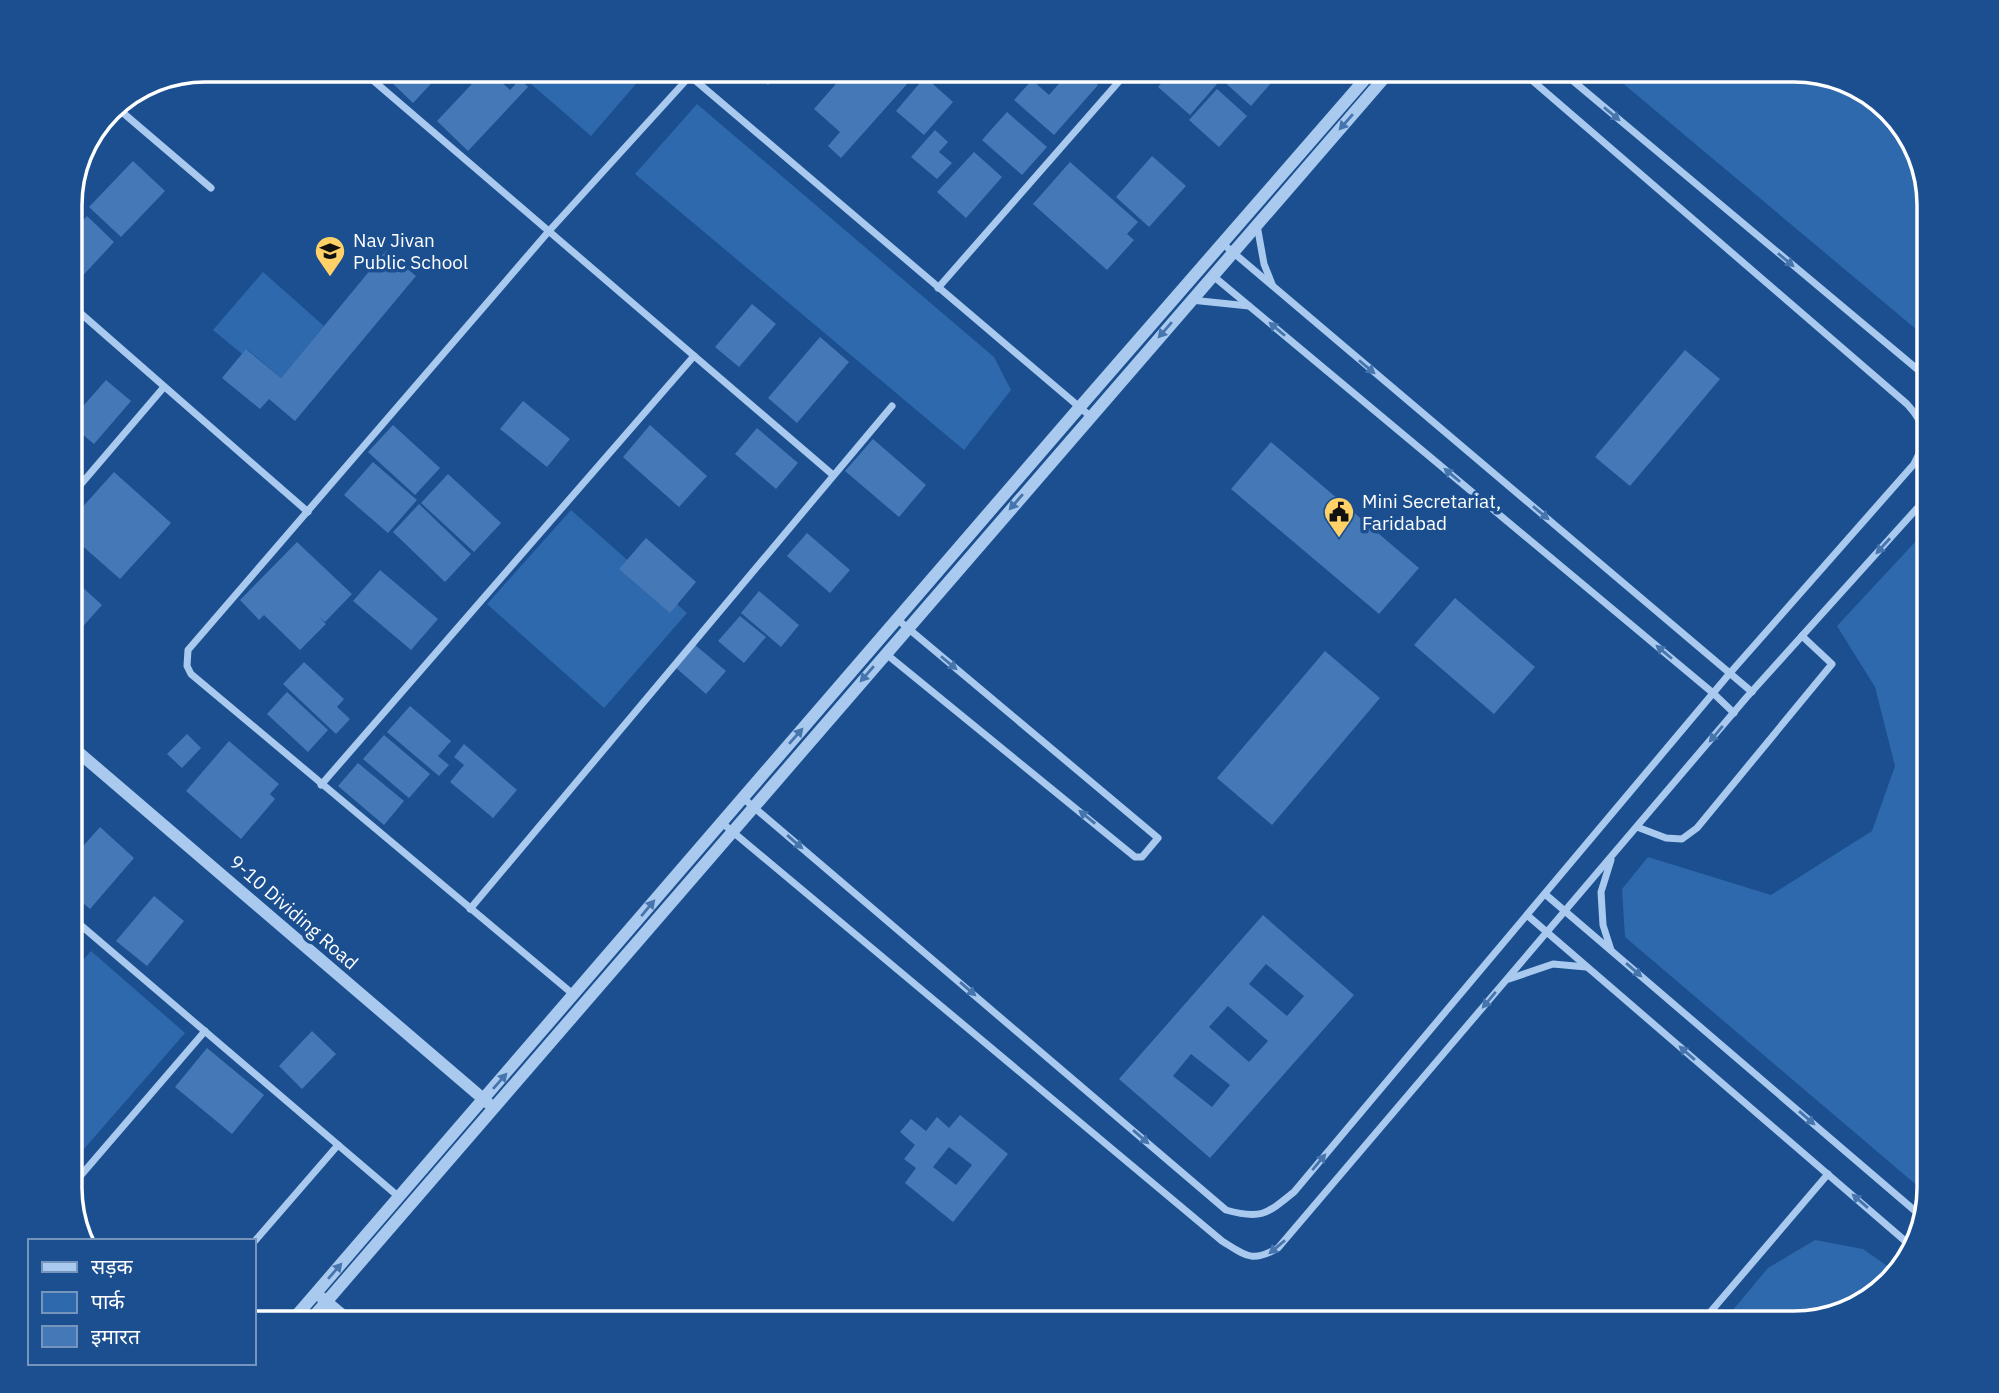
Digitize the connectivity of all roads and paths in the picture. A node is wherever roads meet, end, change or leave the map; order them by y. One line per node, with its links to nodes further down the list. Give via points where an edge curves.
1 (1118, 82): 18 (street)
2 (1362, 82): 13 (street)
3 (1380, 82): 11 (street, one-way to 11)
4 (1534, 82): 27 (street)
5 (1574, 82): 23 (street, one-way to 23)
6 (376, 83): 12 (street)
7 (684, 83): 12 (street)
8 (698, 83): 18 (street)
9 (124, 113): 10 (street)
10 (212, 188)
11 (1257, 224): 14 (street); 17 (street, via 1264,264)
12 (549, 231): 22 (street); 33 (street)
13 (1222, 243): 14 (street); 15 (street)
14 (1232, 252): 16 (street); 17 (street)
15 (1202, 266): 16 (street); 26 (street)
16 (1212, 275): 19 (street); 20 (street)
17 (1274, 287): 39 (street, one-way to 39)
18 (939, 288): 26 (street)
19 (1191, 300): 20 (street); 28 (street, one-way to 28)
20 (1250, 306): 41 (street, one-way to 20)
21 (83, 315): 24 (street)
22 (694, 356): 30 (street); 44 (street)
23 (1917, 369)
24 (164, 387): 31 (street); 33 (street)
25 (892, 406): 30 (street)
26 (1079, 408): 28 (street); 34 (street)
27 (1917, 415)
28 (1090, 416): 35 (street, one-way to 35)
29 (1917, 459): 39 (street)
30 (833, 475): 50 (street)
31 (83, 482)
32 (1917, 508): 36 (street, one-way to 36)
33 (308, 512): 44 (street, via 188,650 186,659 191,674)
34 (897, 619): 35 (street); 37 (street)
35 (907, 628): 38 (street); 38 (street, one-way to 38, via 1158,838 1142,857 1135,857)
36 (1802, 636): 40 (street); 47 (street, via 1832,664 1697,828 1682,839)
37 (875, 644): 38 (street); 45 (street, one-way to 37)
38 (886, 653): 45 (street, one-way to 45)
39 (1730, 673): 40 (street); 41 (street)
40 (1752, 692): 42 (street)
41 (1713, 693): 42 (street); 49 (street)
42 (1734, 713): 47 (street, one-way to 47)
43 (83, 757): 60 (street, 9-10 Dividing Road)
44 (321, 785): 50 (street)
45 (748, 802): 46 (street); 52 (street, one-way to 52, via 1226,1210 1248,1216 1270,1211 1294,1192)
46 (727, 827): 57 (street, one-way to 46, via 1278,1248 1262,1257 1247,1257 1222,1241); 58 (street)
47 (1637, 827): 48 (street)
48 (1612, 856): 51 (street); 55 (street, via 1601,892 1603,925)
49 (1545, 894): 51 (street); 52 (street)
50 (470, 909): 58 (street)
51 (1565, 911): 54 (street); 55 (street)
52 (1528, 915): 54 (street)
53 (83, 927): 59 (street)
54 (1547, 932): 56 (street); 57 (street)
55 (1612, 951): 65 (street, one-way to 65)
56 (1587, 967): 57 (street, via 1553,964); 63 (street, one-way to 56)
57 (1506, 980)
58 (579, 999): 60 (street)
59 (205, 1031): 61 (street); 62 (street)
60 (488, 1104): 64 (street); 68 (street)
61 (338, 1144): 64 (street); 66 (street)
62 (83, 1173)
63 (1828, 1174): 67 (street, one-way to 63); 72 (street)
64 (399, 1197): 68 (street, one-way to 64)
65 (1914, 1210)
66 (256, 1240)
67 (1905, 1240)
68 (321, 1297): 69 (street); 70 (street); 71 (street)
69 (304, 1311)
70 (314, 1311)
71 (338, 1311)
72 (1711, 1311)

